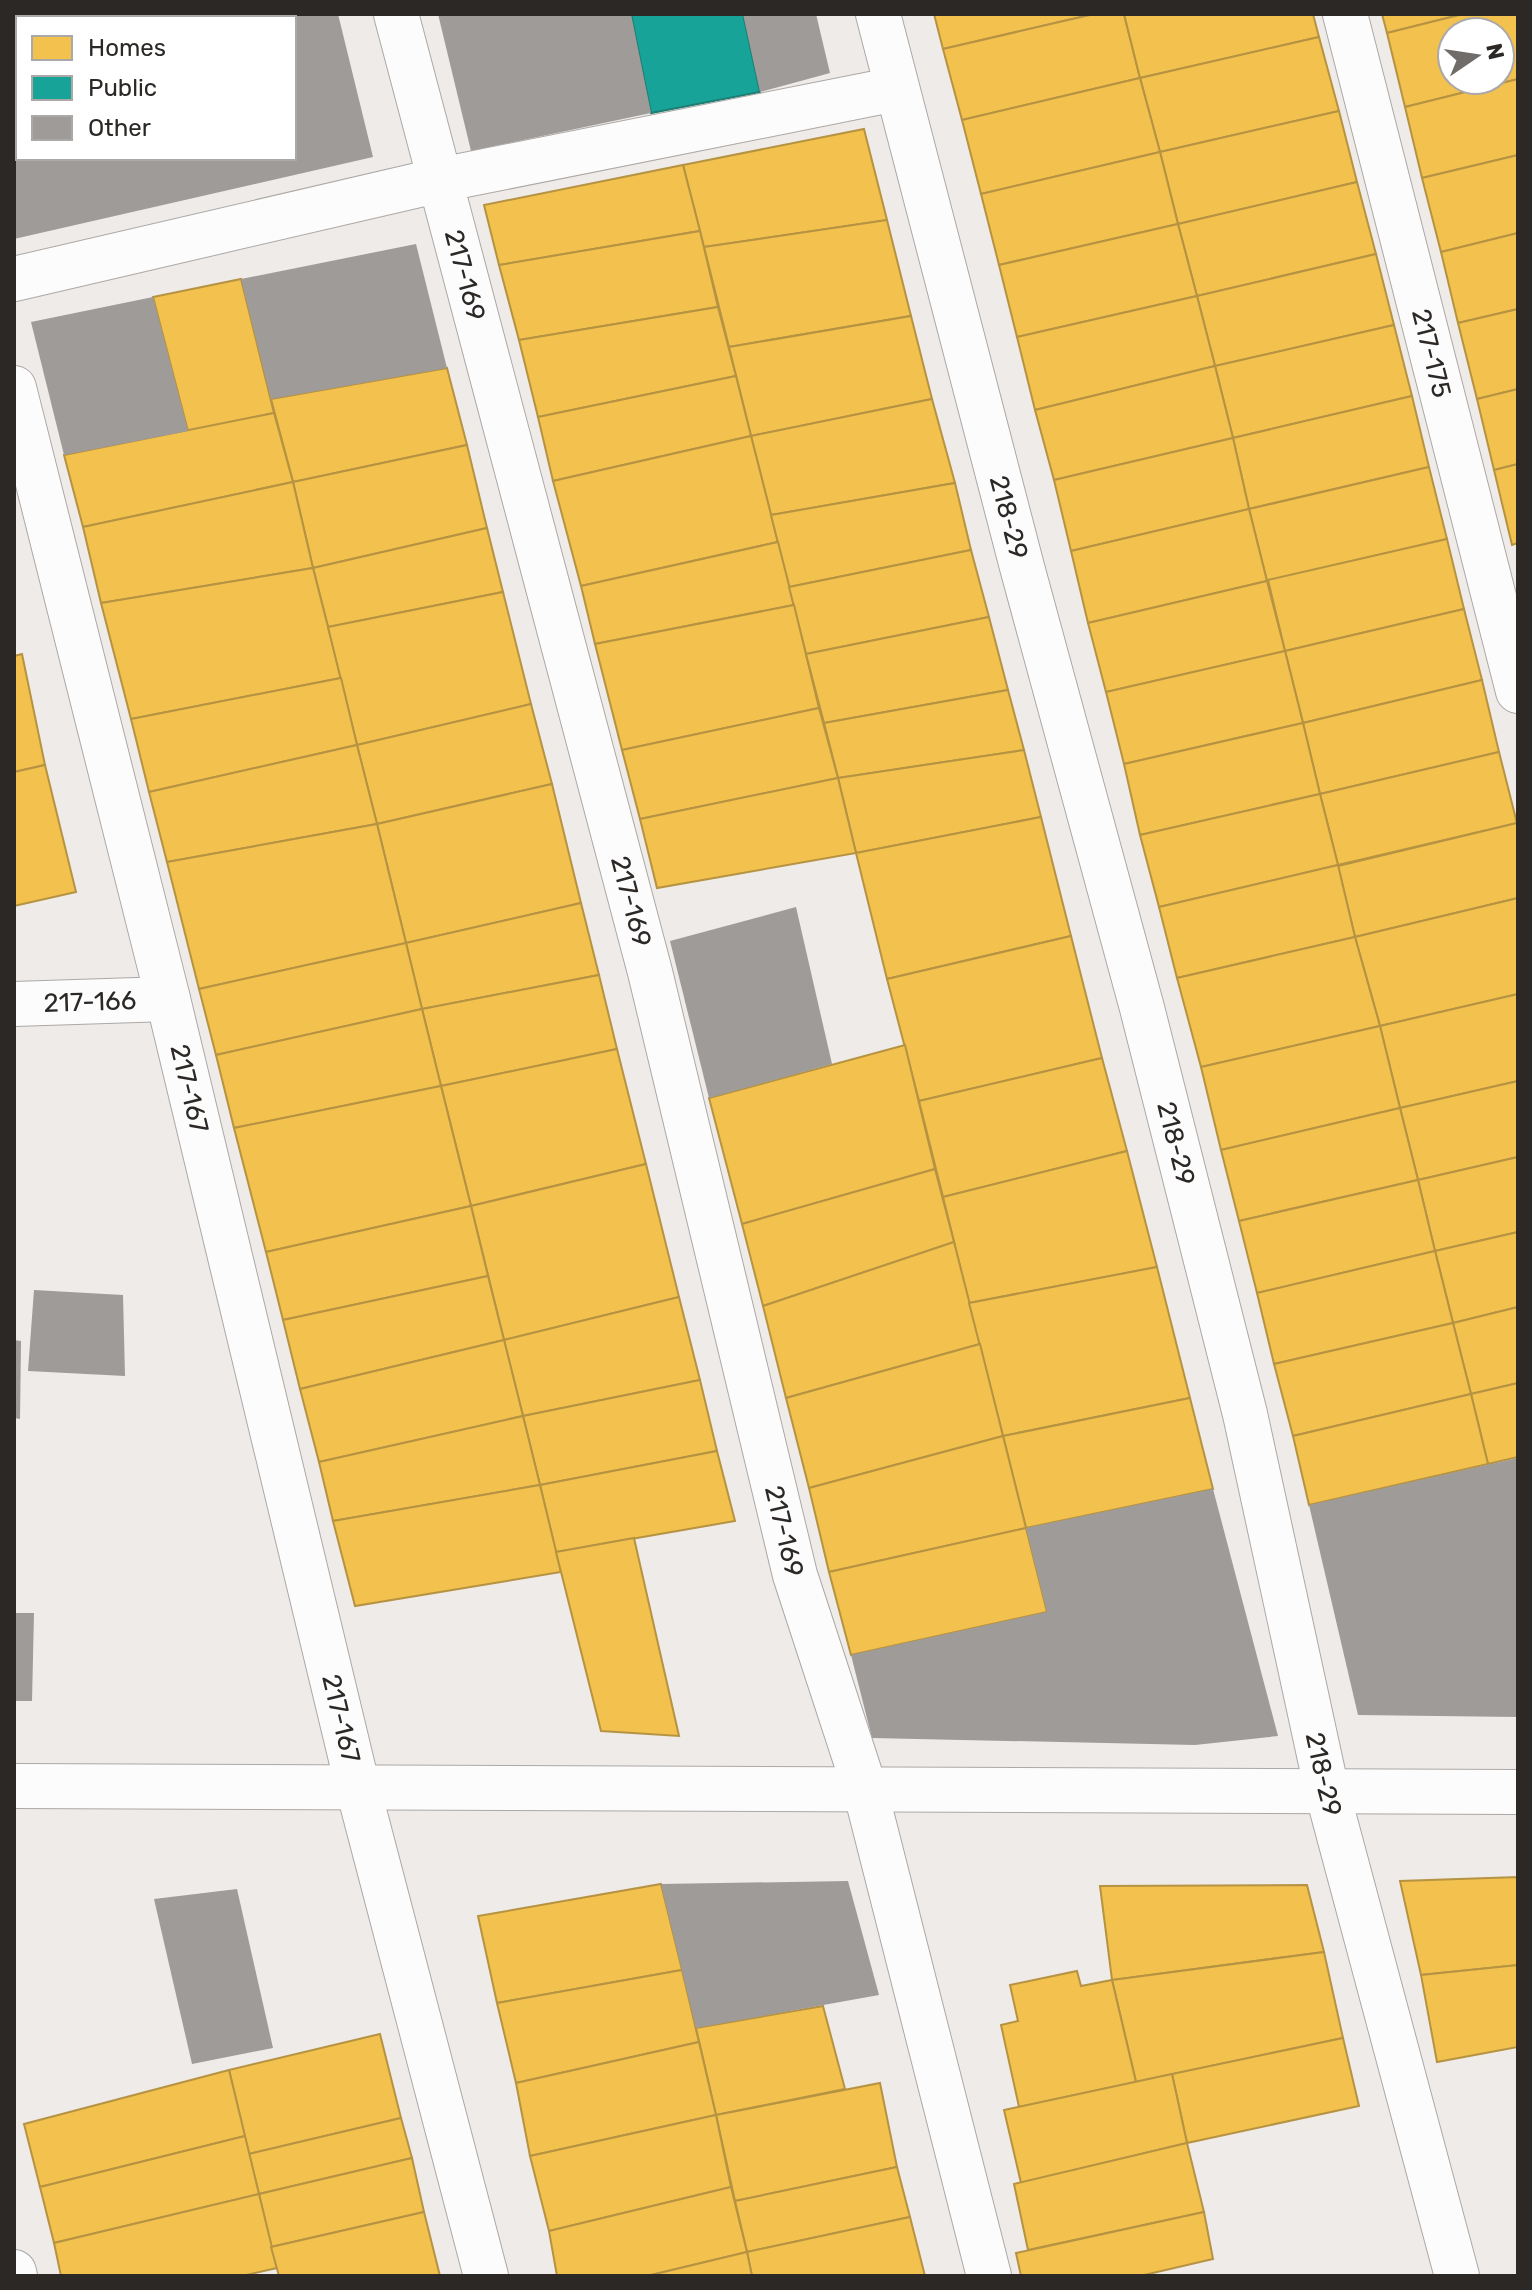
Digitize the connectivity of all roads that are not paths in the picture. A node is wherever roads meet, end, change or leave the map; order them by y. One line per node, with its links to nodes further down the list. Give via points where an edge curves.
1 (396, 14): 5 (street, 217-169)
2 (878, 14): 4 (street, 218-29)
3 (1345, 14): 8 (street, 217-175)
4 (896, 89): 5 (street); 14 (street, 218-29, via 1154,1053 1245,1414)
5 (440, 180): 6 (street); 13 (street, 217-169, via 650,972 795,1575)
6 (14, 279)
7 (14, 388): 9 (street, 217-167)
8 (1518, 691)
9 (168, 999): 10 (street, 217-166); 12 (street, 217-167)
10 (14, 1004)
11 (14, 1786): 12 (street)
12 (358, 1788): 13 (street); 16 (street, 217-167)
13 (865, 1789): 14 (street); 17 (street, 217-169)
14 (1327, 1791): 15 (street); 18 (street, 218-29)
15 (1518, 1792)
16 (486, 2276)
17 (989, 2276)
18 (1457, 2276)

